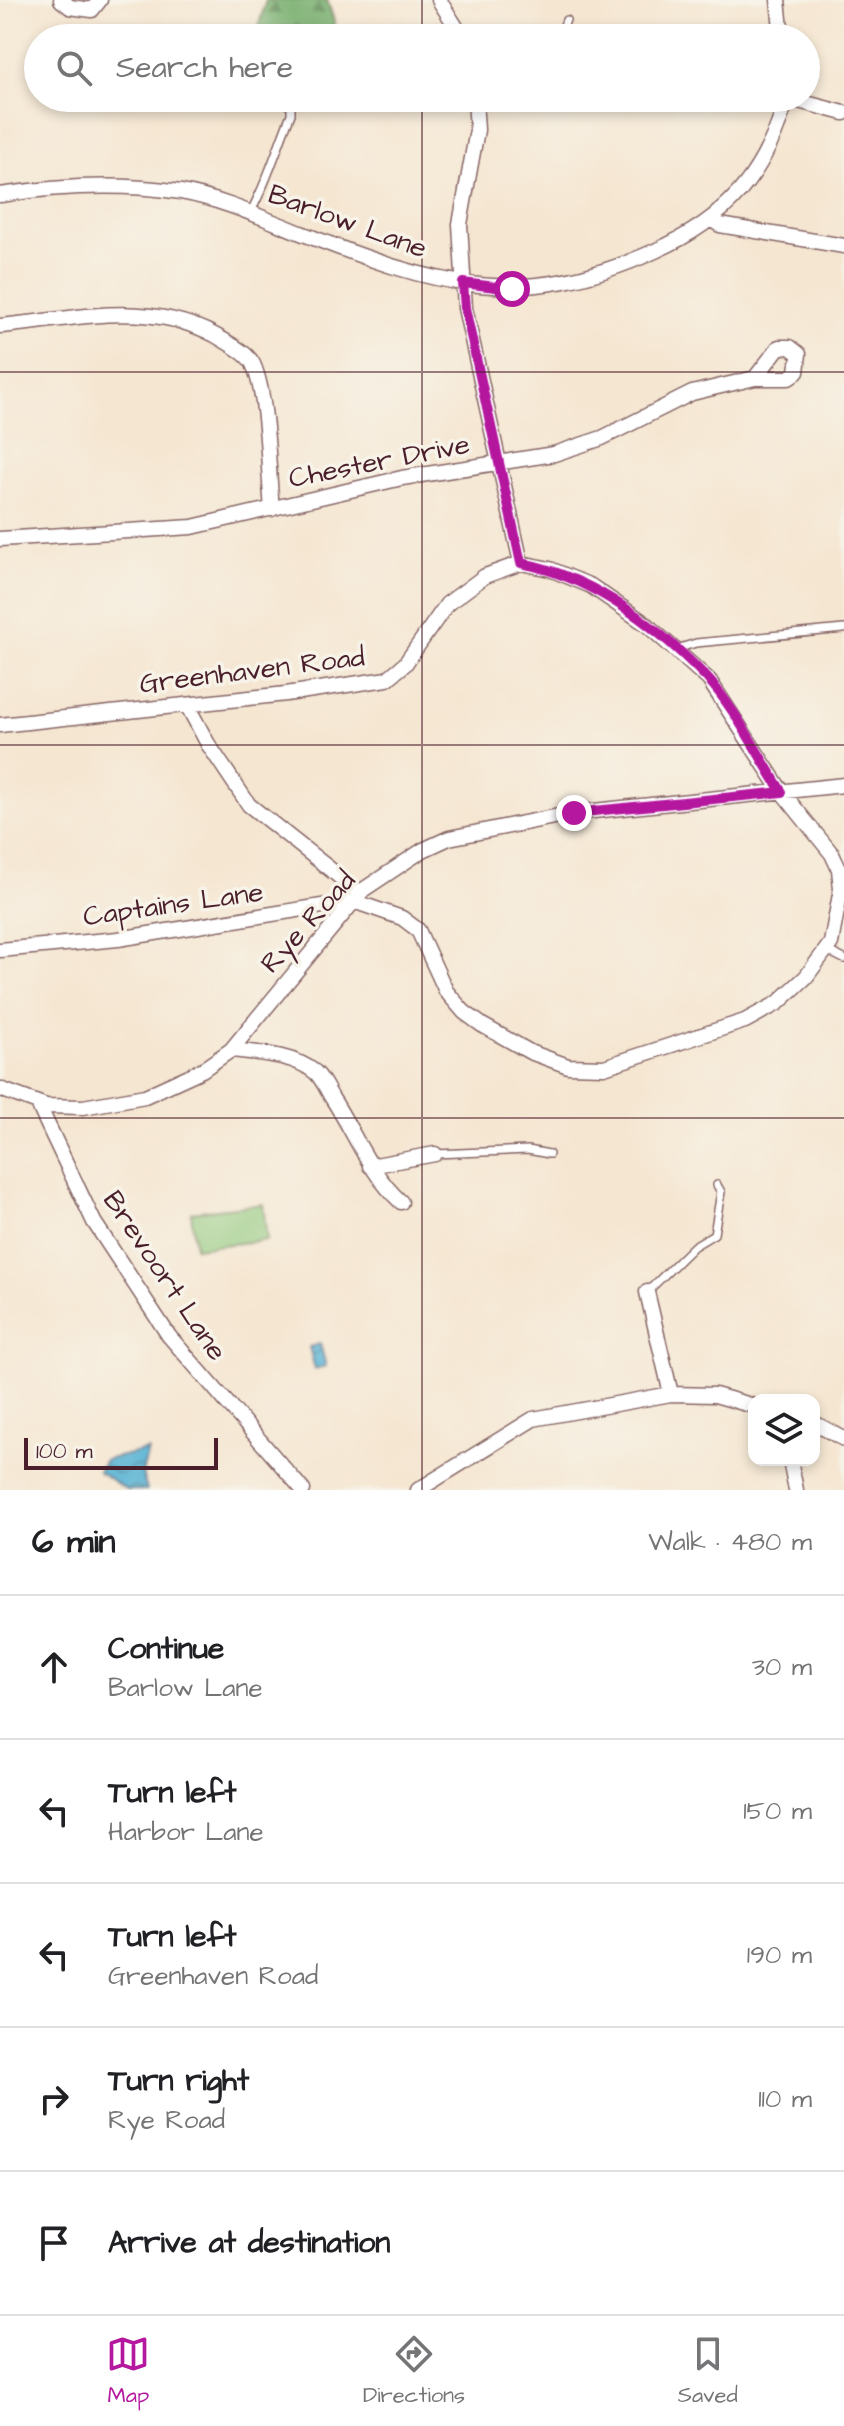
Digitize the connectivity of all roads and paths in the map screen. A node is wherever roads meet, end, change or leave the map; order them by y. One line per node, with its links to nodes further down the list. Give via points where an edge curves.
1 (61, 0): 2 (street, via 84,11)
2 (100, 0)
3 (439, 0): 6 (street)
4 (778, 0): 8 (street)
5 (566, 20): 7 (lane)
6 (454, 24)
7 (564, 24)
8 (781, 24)
9 (820, 107): 13 (street)
10 (291, 112): 15 (lane)
11 (476, 112): 18 (street, via 460,224)
12 (782, 112): 16 (street, Barlow Lane, via 750,182)
13 (844, 113)
14 (0, 195): 15 (street, Barlow Lane, via 88,187 182,192)
15 (250, 213): 18 (street, Barlow Lane, via 379,263)
16 (712, 220): 17 (street); 18 (street, Barlow Lane, via 614,270 572,282 512,289)
17 (844, 246)
18 (463, 283): 21 (street)
19 (0, 326): 22 (street, via 152,313 212,333 240,351 252,361 259,383)
20 (755, 378): 21 (street, Chester Drive, via 692,393 602,438)
21 (501, 463): 22 (street, Chester Drive, via 402,478); 24 (street)
22 (272, 509): 23 (street, Chester Drive, via 192,527)
23 (0, 539)
24 (521, 563): 26 (street, via 591,586); 27 (street, Greenhaven Road, via 485,576 447,604 405,664 387,679)
25 (844, 629): 26 (lane)
26 (674, 649): 30 (street, via 709,680)
27 (187, 705): 28 (street, Greenhaven Road); 32 (street, via 249,805)
28 (0, 725)
29 (844, 785): 30 (street)
30 (782, 792): 31 (street, via 832,854); 32 (street, Rye Road, via 574,813 449,838)
31 (842, 889): 34 (street)
32 (357, 897): 33 (street, Captains Lane, via 118,939); 34 (street, via 418,930 446,991 464,1012 530,1052 568,1066 604,1067 745,1021 778,1003); 36 (street, Rye Road)
33 (0, 950)
34 (826, 950): 35 (lane)
35 (844, 959)
36 (231, 1050): 38 (street, Rye Road, via 145,1096 83,1107); 41 (street, via 277,1057 316,1073)
37 (0, 1089): 38 (street)
38 (38, 1104): 51 (street, Brevoort Lane, via 94,1222 169,1336)
39 (435, 1154): 40 (lane); 41 (street)
40 (549, 1154)
41 (370, 1166): 43 (street)
42 (717, 1185): 44 (lane, via 721,1192 714,1234 694,1246)
43 (401, 1202)
44 (647, 1292): 45 (street)
45 (671, 1394): 46 (street, via 715,1395); 50 (street, via 533,1419)
46 (748, 1404)
47 (820, 1426): 48 (street)
48 (844, 1439)
49 (791, 1466): 52 (street)
50 (420, 1489)
51 (303, 1490)
52 (796, 1490)

